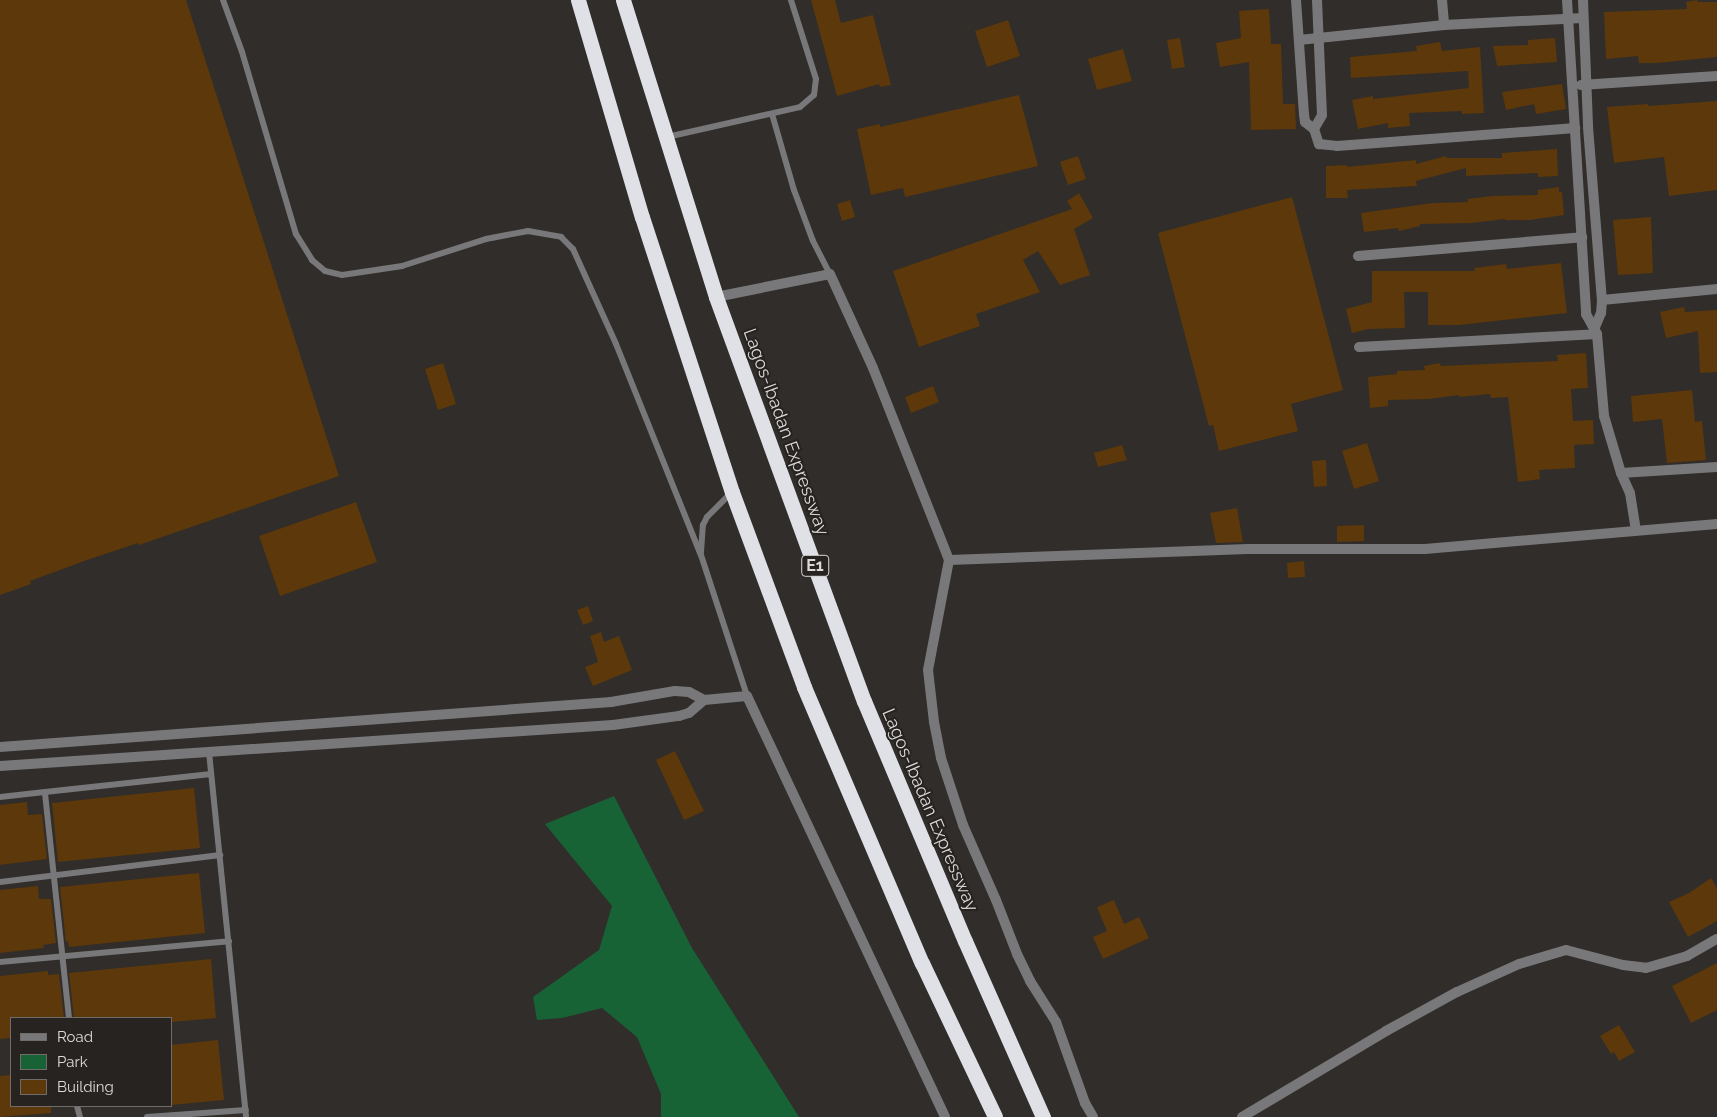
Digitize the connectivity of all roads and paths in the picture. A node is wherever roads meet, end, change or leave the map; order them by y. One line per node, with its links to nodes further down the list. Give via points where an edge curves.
1 (223, 0): 35 (lane, via 242,52 296,234 312,260 325,271 342,275 402,266 486,238 528,231 561,237 573,249 616,344)
2 (578, 0): 32 (highway, via 642,217)
3 (624, 0): 21 (highway, Lagos-Ibadan Expressway / E1)
4 (791, 0): 18 (lane, via 816,79 814,95 800,107)
5 (1296, 0): 14 (street)
6 (1317, 0): 13 (street)
7 (1442, 0): 12 (street)
8 (1567, 0): 11 (street)
9 (1583, 0): 10 (street)
10 (1584, 18): 11 (street); 16 (street)
11 (1568, 19): 12 (street); 17 (street)
12 (1444, 25): 13 (street)
13 (1320, 37): 14 (street); 20 (street, via 1322,115)
14 (1299, 40): 20 (street, via 1305,122)
15 (1717, 76): 16 (street)
16 (1586, 85): 17 (street); 27 (street)
17 (1572, 86): 19 (street)
18 (772, 114): 21 (lane); 24 (lane, via 794,190)
19 (1575, 128): 20 (street, via 1337,146 1319,144); 22 (street)
20 (1314, 129)
21 (666, 137): 26 (highway, Lagos-Ibadan Expressway / E1)
22 (1582, 237): 23 (street); 28 (street, via 1586,314)
23 (1358, 256)
24 (830, 274): 26 (street); 36 (street, via 873,368)
25 (1717, 289): 27 (street)
26 (716, 298): 57 (highway, Lagos-Ibadan Expressway / E1, via 864,701)
27 (1602, 300): 28 (street)
28 (1596, 331): 29 (street); 31 (street, via 1604,416)
29 (1359, 347)
30 (1717, 467): 31 (street)
31 (1621, 473): 34 (street, via 1630,493)
32 (732, 492): 35 (lane, via 707,517); 56 (highway, via 804,686 922,963)
33 (1717, 524): 34 (street)
34 (1636, 530): 36 (street, via 1424,549 1248,549)
35 (701, 555): 37 (lane)
36 (949, 560): 58 (street, via 928,670 941,758 963,825 1017,954 1056,1022 1084,1103)
37 (747, 696): 38 (street); 55 (street)
38 (704, 700): 39 (street, via 689,692 675,691 611,702); 40 (street, via 679,716 613,725)
39 (0, 747)
40 (209, 752): 41 (street); 42 (lane)
41 (0, 766)
42 (212, 774): 43 (lane); 45 (lane)
43 (45, 792): 44 (lane); 46 (lane)
44 (0, 797)
45 (220, 855): 46 (lane); 49 (lane)
46 (55, 876): 47 (lane); 50 (lane)
47 (0, 882)
48 (1717, 939): 59 (street, via 1687,956 1646,968 1566,950 1519,964 1457,992 1386,1031)
49 (228, 941): 50 (lane); 53 (lane)
50 (63, 956): 51 (lane); 52 (lane)
51 (0, 962)
52 (69, 1017)
53 (246, 1113): 54 (lane)
54 (147, 1117)
55 (944, 1117)
56 (995, 1117)
57 (1043, 1117)
58 (1093, 1117)
59 (1242, 1117)

